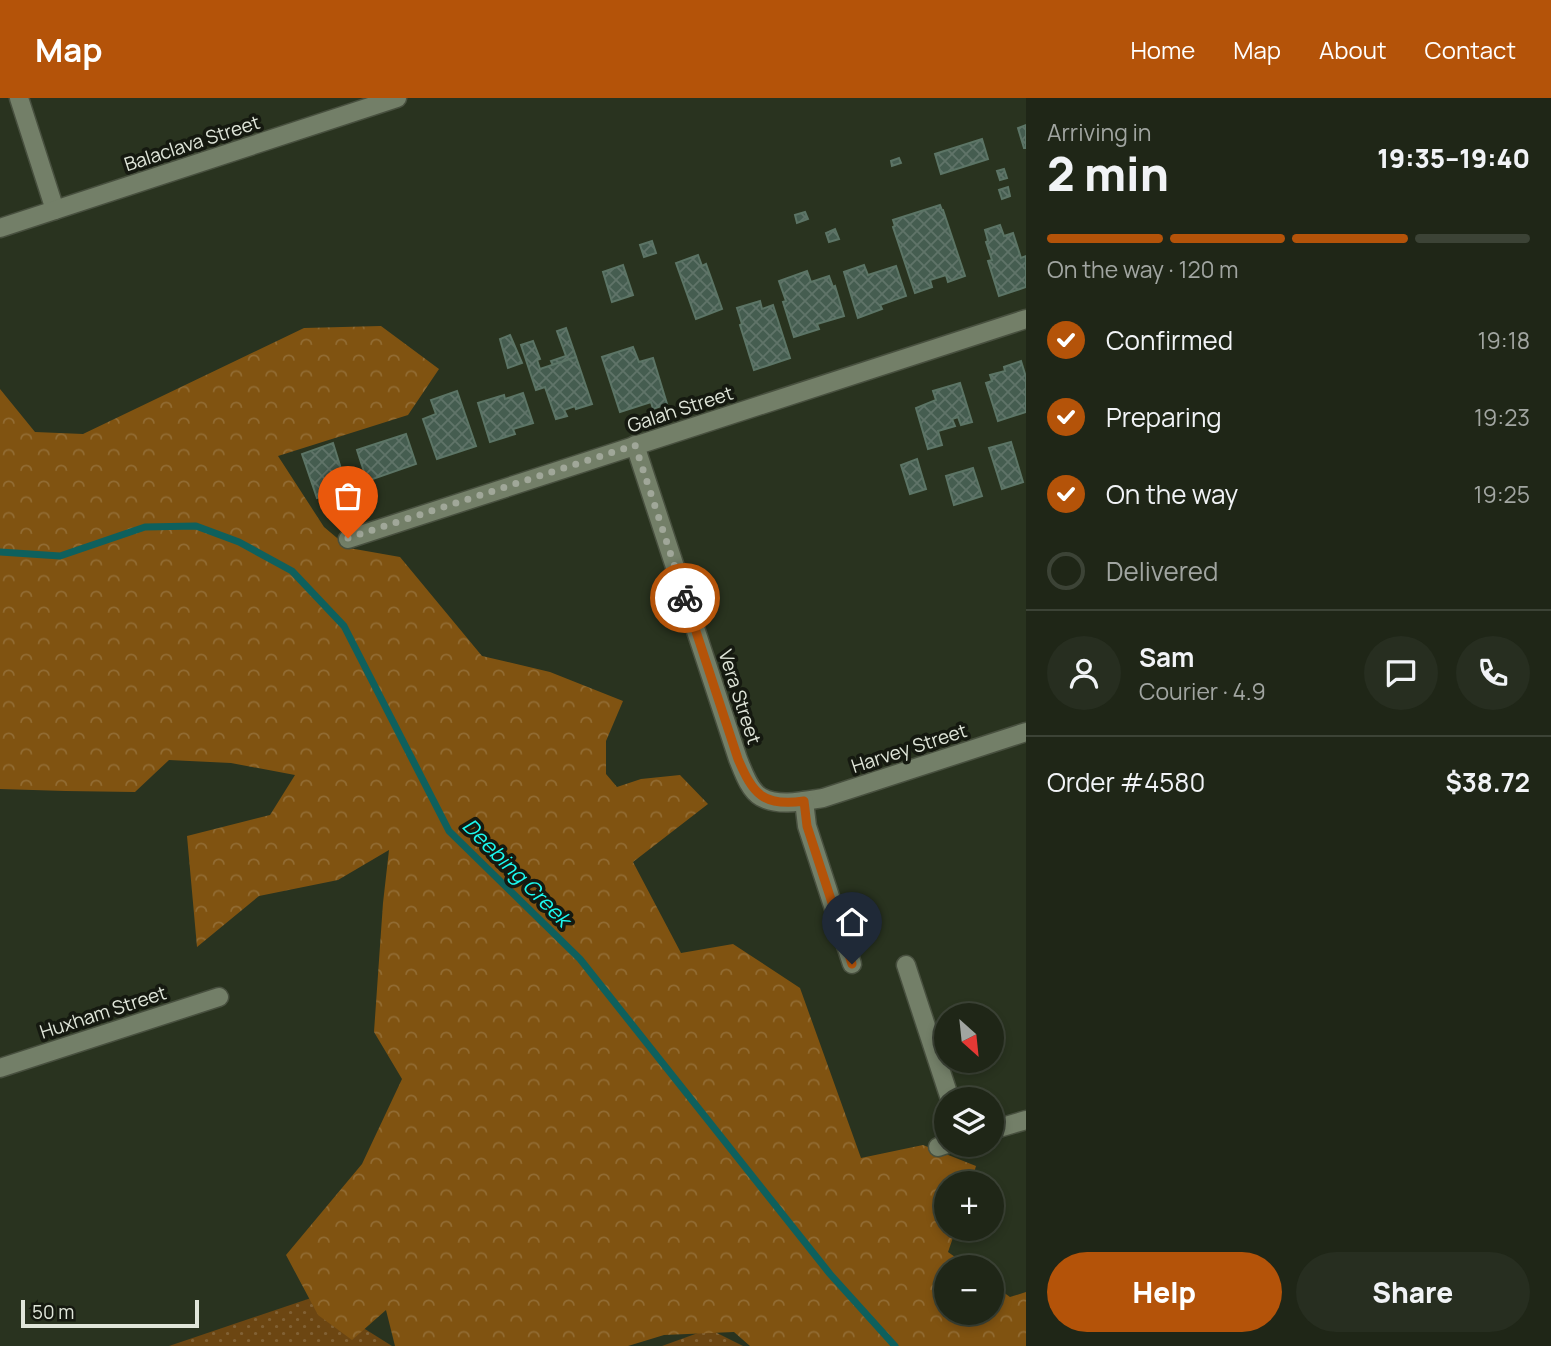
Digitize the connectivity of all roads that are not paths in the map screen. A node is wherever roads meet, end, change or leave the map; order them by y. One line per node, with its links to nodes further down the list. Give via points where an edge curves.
1 (19, 98): 3 (street)
2 (397, 98): 3 (street, Balaclava Street)
3 (55, 210): 4 (street, Balaclava Street)
4 (0, 228)
5 (1026, 319): 6 (street, Galah Street)
6 (635, 445): 7 (street, Galah Street); 9 (street, Vera Street, via 748,783 760,797)
7 (348, 538)
8 (1026, 732): 9 (street, Harvey Street)
9 (804, 801): 10 (street, via 807,826)
10 (852, 964)
11 (906, 965): 14 (street)
12 (219, 997): 13 (street, Huxham Street)
13 (0, 1068)
14 (946, 1087)
15 (1026, 1120): 16 (street)
16 (1004, 1126)

